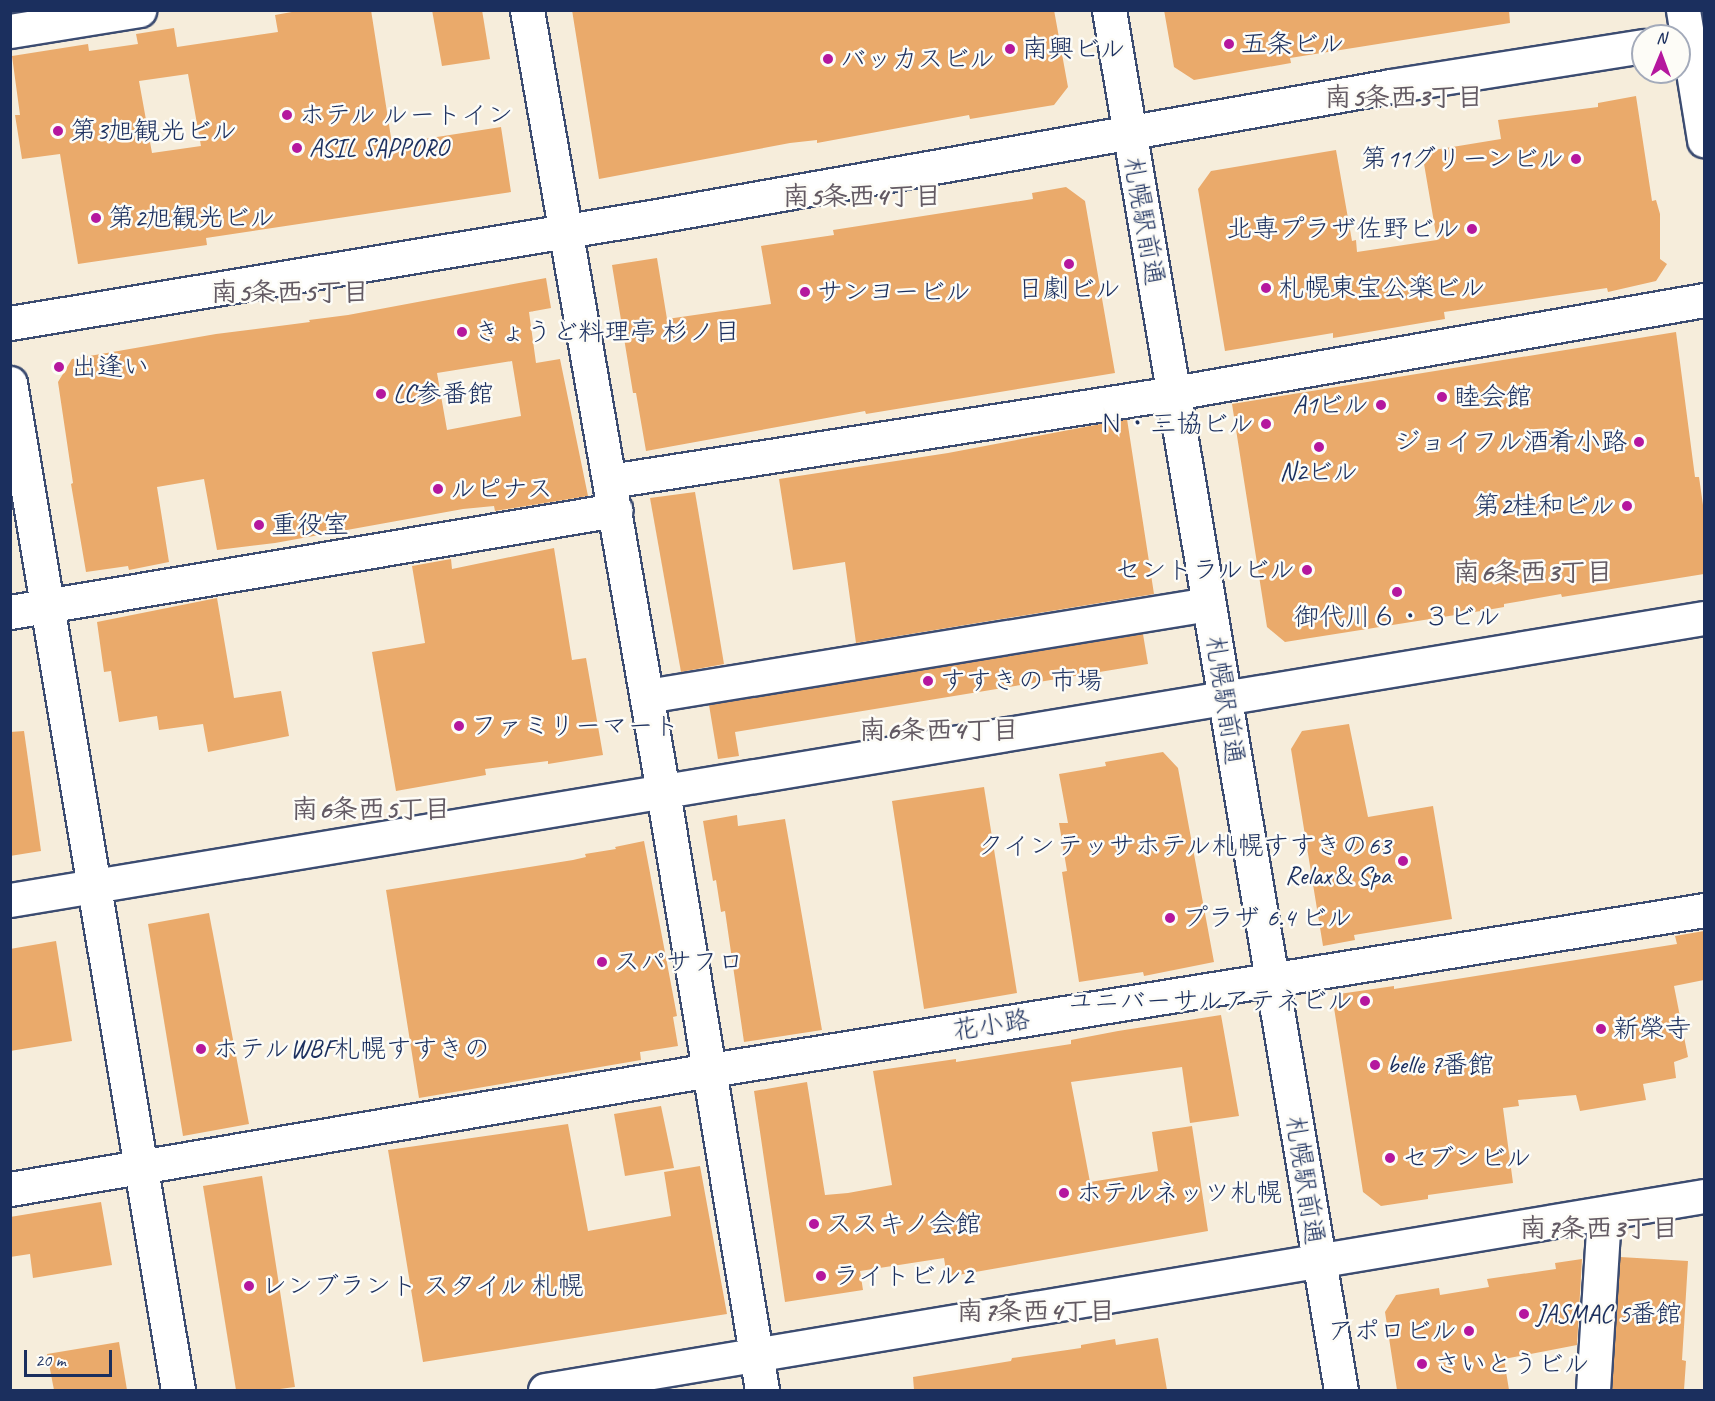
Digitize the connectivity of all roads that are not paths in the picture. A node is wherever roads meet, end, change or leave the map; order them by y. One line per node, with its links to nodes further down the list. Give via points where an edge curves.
1 (139, 10): 4 (street)
2 (527, 10): 9 (street)
3 (1109, 10): 7 (street, 札幌駅前通)
4 (10, 31)
5 (1691, 46): 8 (street)
6 (1631, 48): 7 (street)
7 (1129, 131): 9 (street); 13 (street, 札幌駅前通)
8 (1704, 140)
9 (566, 230): 11 (street); 14 (street)
10 (1704, 300): 13 (street)
11 (10, 323)
12 (10, 384): 16 (street)
13 (1174, 393): 14 (street); 15 (street, 札幌駅前通)
14 (612, 496): 16 (street); 19 (street)
15 (1209, 604): 19 (street); 20 (street, 札幌駅前通)
16 (48, 605): 17 (street); 22 (street)
17 (10, 612)
18 (1704, 618): 20 (street)
19 (647, 696): 21 (street)
20 (1225, 697): 21 (street); 25 (street, 札幌駅前通)
21 (663, 792): 22 (street); 26 (street)
22 (93, 886): 23 (street); 27 (street)
23 (10, 900)
24 (1704, 910): 25 (street, 花小路)
25 (1272, 979): 26 (street, 花小路); 31 (street, 札幌駅前通)
26 (710, 1070): 27 (street, 花小路); 32 (street)
27 (140, 1167): 28 (street, 花小路); 33 (street)
28 (10, 1189)
29 (1704, 1196): 30 (street)
30 (1605, 1213): 31 (street); 37 (street)
31 (1319, 1262): 32 (street); 36 (street, 札幌駅前通)
32 (756, 1355): 34 (street); 35 (street)
33 (177, 1390)
34 (546, 1390)
35 (762, 1390)
36 (1341, 1390)
37 (1593, 1390)

